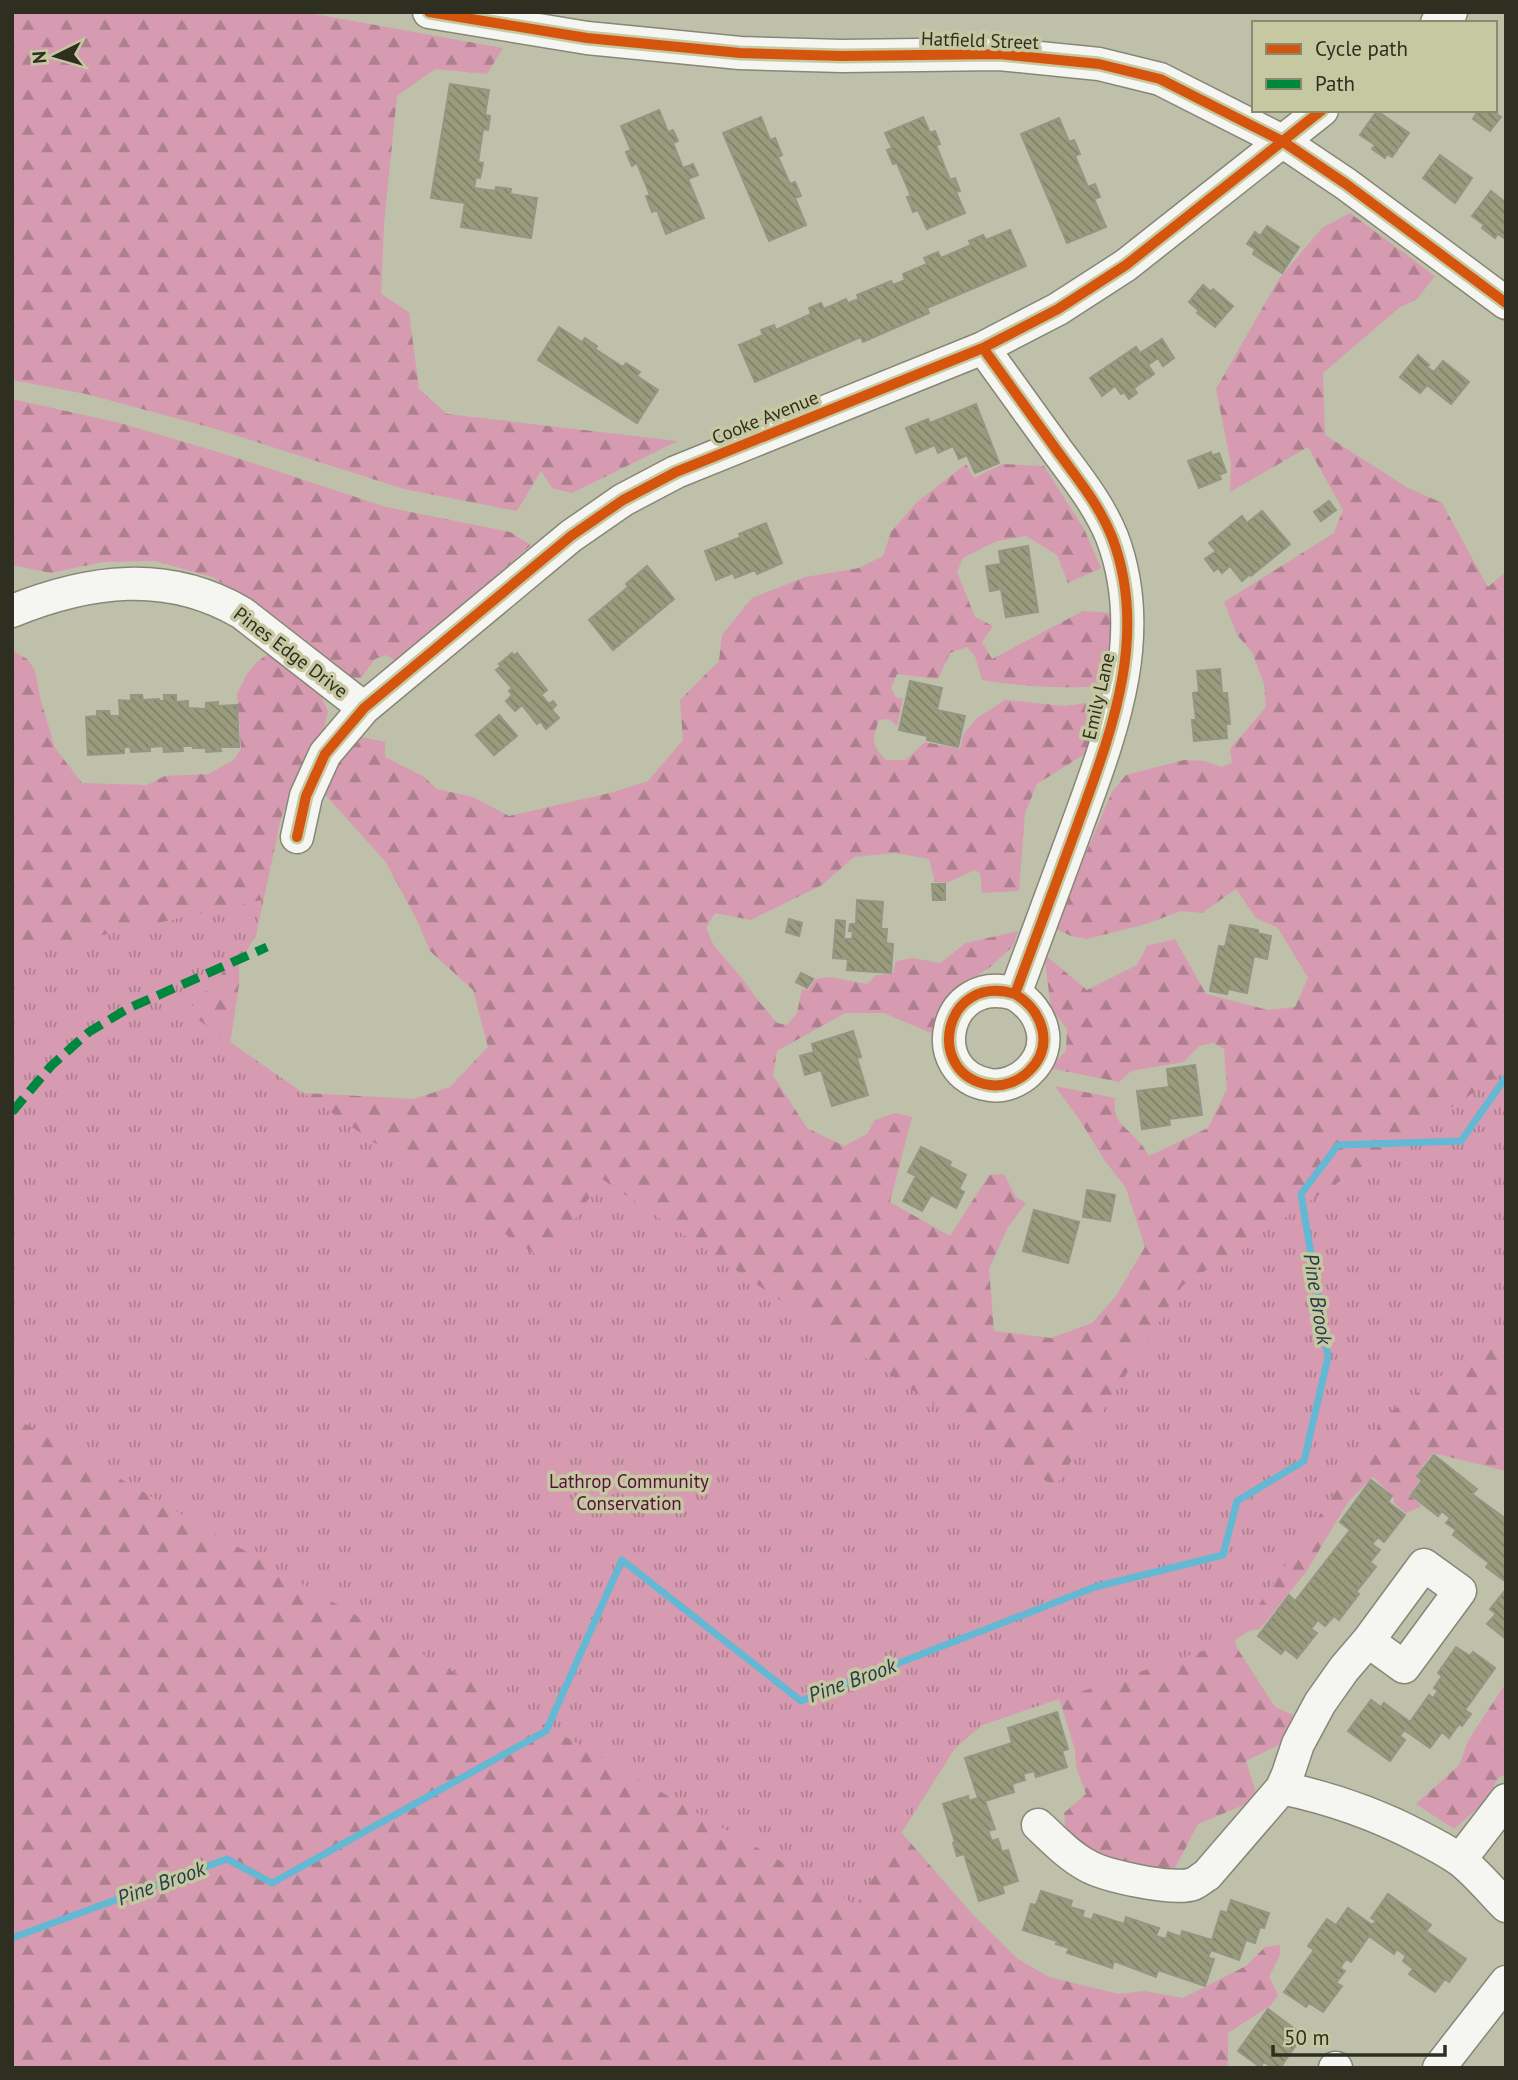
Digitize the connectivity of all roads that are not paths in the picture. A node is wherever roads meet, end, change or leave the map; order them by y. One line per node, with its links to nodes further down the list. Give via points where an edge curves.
1 (429, 12): 3 (street, Hatfield Street, via 587,38 740,53 999,54 1099,64 1160,79)
2 (1319, 112): 3 (street, Cooke Avenue)
3 (1282, 141): 4 (street, Hatfield Street); 5 (street, Cooke Avenue, via 1126,265 1058,309)
4 (1506, 303)
5 (983, 348): 7 (street, Cooke Avenue, via 676,472 623,500 571,536); 9 (street, Emily Lane, via 1095,502 1111,535 1127,594 1125,670 1117,705)
6 (12, 611): 7 (street, Pines Edge Drive, via 100,585 140,583 199,594 242,613)
7 (364, 708): 8 (street, Cooke Avenue, via 325,754 306,796)
8 (297, 837)
9 (1015, 994)
10 (1368, 1641): 11 (street, via 1314,1713)
11 (1282, 1788): 13 (street, via 1207,1875 1180,1886 1108,1874 1088,1866); 14 (street, via 1367,1812)
12 (1506, 1800): 14 (street)
13 (1038, 1825)
14 (1460, 1860): 15 (street)
15 (1506, 1906)
16 (1506, 1982): 17 (street)
17 (1439, 2068)

